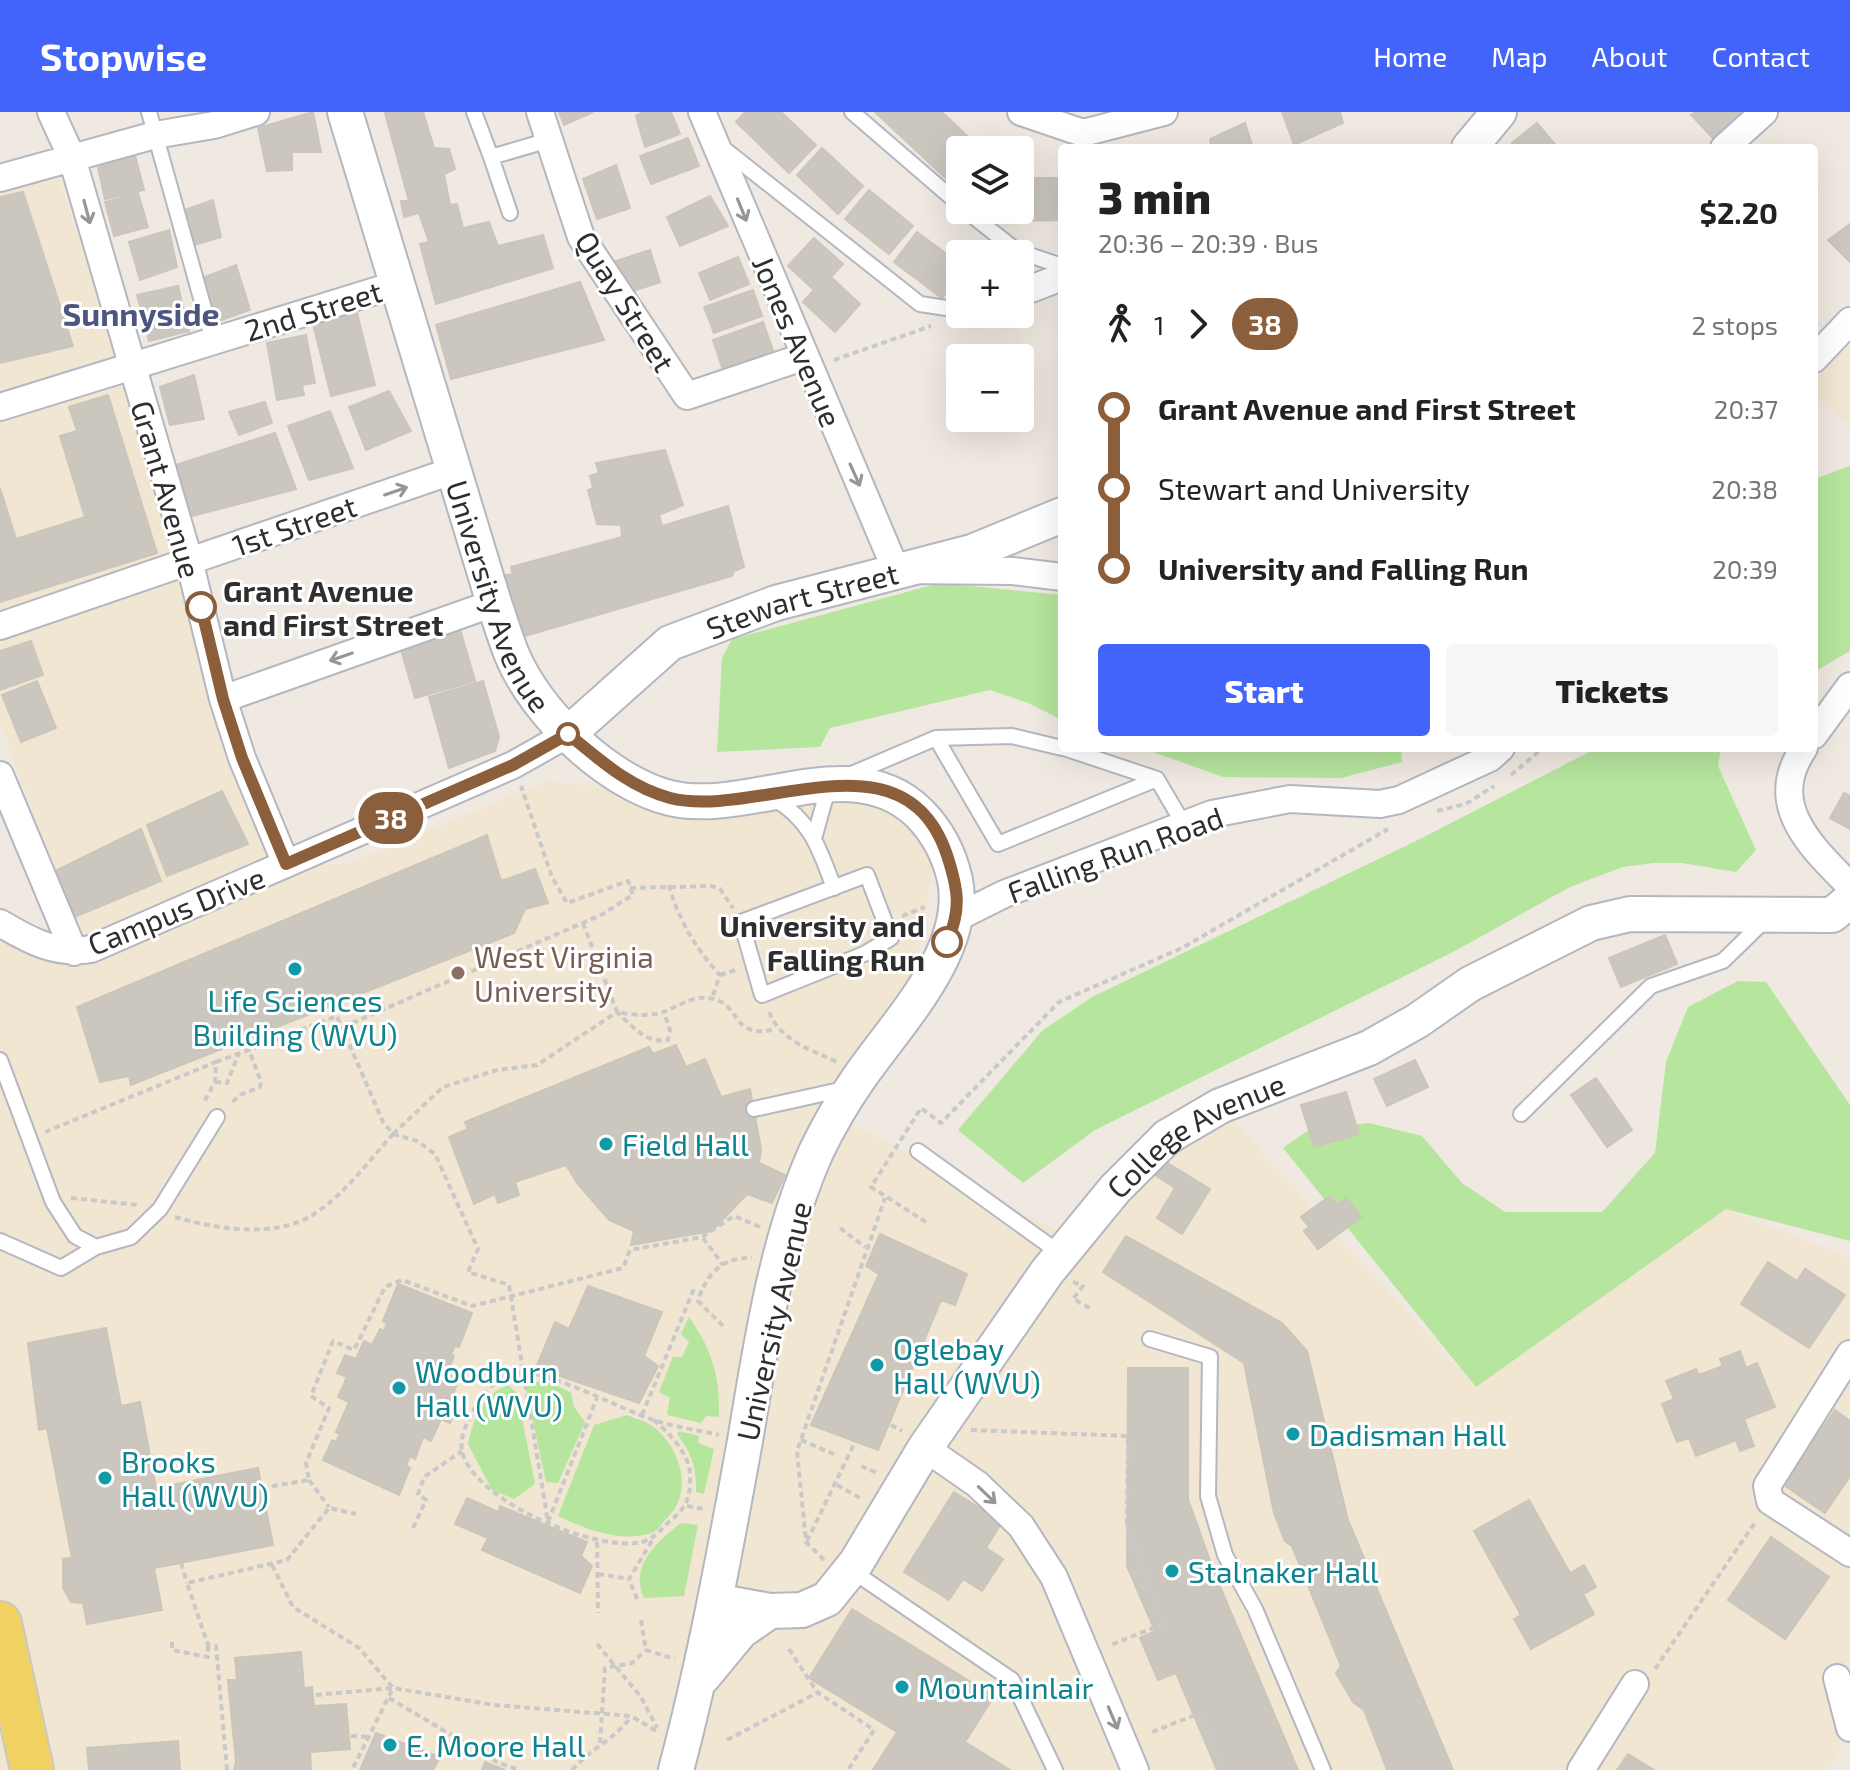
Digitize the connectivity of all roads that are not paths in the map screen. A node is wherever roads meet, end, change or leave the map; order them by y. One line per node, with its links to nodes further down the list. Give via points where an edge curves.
1 (51, 112): 18 (street, Grant Avenue)
2 (256, 112): 12 (street, via 214,125)
3 (345, 112): 25 (street, University Avenue)
4 (474, 112): 17 (lane)
5 (540, 112): 13 (street, Quay Street)
6 (702, 112): 14 (street, Jones Avenue)
7 (852, 112): 20 (lane)
8 (1021, 112): 9 (street, via 1083,133)
9 (1164, 112)
10 (1499, 112): 15 (street)
11 (1764, 112): 16 (street)
12 (152, 124): 18 (street); 29 (lane)
13 (549, 140): 17 (lane); 31 (street, Quay Street, via 581,237 687,396)
14 (714, 141): 27 (lane, via 920,304); 31 (street, Jones Avenue, one-way to 31)
15 (1472, 144)
16 (1728, 144)
17 (491, 157): 21 (lane)
18 (72, 158): 19 (street); 32 (street, Grant Avenue, one-way to 32)
19 (0, 178)
20 (946, 193)
21 (510, 213)
22 (983, 224): 23 (lane, via 1017,251)
23 (1058, 265)
24 (1058, 279): 26 (street)
25 (398, 284): 29 (street, 2nd Street); 34 (street, University Avenue)
26 (1034, 288)
27 (946, 308)
28 (1850, 321): 30 (street)
29 (213, 341): 32 (street, 2nd Street)
30 (1818, 355)
31 (803, 357): 37 (street, Jones Avenue, one-way to 37)
32 (131, 367): 33 (street, 2nd Street); 36 (street, Grant Avenue)
33 (0, 407)
34 (452, 471): 36 (street, 1st Street, one-way to 34); 39 (street, University Avenue)
35 (1058, 517): 37 (street, Stewart Street, via 972,552)
36 (189, 560): 40 (street, 1st Street); 42 (street, Grant Avenue)
37 (896, 570): 38 (street); 44 (street, Stewart Street, via 734,617 670,643)
38 (1058, 577)
39 (494, 603): 42 (street, one-way to 42); 44 (street, University Avenue, via 512,657 540,703)
40 (0, 626)
41 (1850, 686): 43 (street)
42 (223, 699): 56 (street, Grant Avenue)
43 (1818, 730)
44 (568, 734): 53 (street, University Avenue, via 625,780 671,798); 56 (street, Campus Drive, via 513,765)
45 (936, 738): 46 (lane, via 1012,736); 51 (lane, via 998,844); 52 (lane)
46 (1058, 747)
47 (1075, 752): 51 (lane)
48 (1802, 752): 58 (street, via 1790,776 1793,815)
49 (1496, 763): 54 (street, Falling Run Road, via 1380,804 1290,799 1212,814)
50 (0, 775): 62 (street)
51 (1157, 779): 54 (lane)
52 (830, 784): 53 (street, University Avenue); 55 (lane); 59 (street, University Avenue, via 866,786 907,801 939,833 955,880)
53 (767, 795): 55 (lane, via 787,806)
54 (1184, 825): 59 (street, Falling Run Road)
55 (815, 835): 57 (lane)
56 (286, 864): 62 (street, Campus Drive)
57 (834, 888): 57 (lane, via 741,922 762,995 891,938 867,875)
58 (1846, 908): 60 (street, College Avenue)
59 (958, 917): 64 (street, University Avenue, via 908,1014)
60 (1767, 917): 66 (lane, via 1723,961 1651,986); 71 (street, College Avenue, via 1630,914 1591,923 1470,984 1369,1048 1220,1106 1167,1137 1115,1189)
61 (0, 923): 62 (street, Campus Drive, via 36,945)
62 (74, 952)
63 (0, 1060): 70 (lane, via 53,1202 75,1236)
64 (857, 1080): 65 (lane); 77 (street, University Avenue, via 816,1153 794,1214 771,1301)
65 (754, 1109)
66 (1521, 1114)
67 (217, 1117): 70 (lane, via 160,1209 131,1237)
68 (918, 1151): 71 (lane)
69 (0, 1241): 70 (lane, via 61,1268)
70 (96, 1247)
71 (1064, 1266): 74 (street, College Avenue, via 984,1359)
72 (1150, 1339): 88 (lane, via 1210,1357 1208,1496 1225,1555 1255,1609)
73 (1850, 1354): 75 (street, via 1767,1486 1770,1501)
74 (925, 1448): 76 (street, College Avenue); 87 (street, one-way to 87, via 977,1484 1010,1516 1046,1564)
75 (1850, 1553)
76 (841, 1568): 78 (street, College Avenue, via 827,1599 802,1610); 86 (lane, via 1012,1680)
77 (715, 1601): 78 (street, College Avenue); 80 (street, University Avenue)
78 (770, 1611): 80 (street)
79 (0, 1623): 84 (main road)
80 (688, 1670): 85 (street, University Avenue)
81 (1837, 1678): 83 (street)
82 (1642, 1681): 89 (street)
83 (1850, 1728)
84 (32, 1770)
85 (676, 1770)
86 (1055, 1770)
87 (1135, 1770)
88 (1323, 1770)
89 (1581, 1770)

